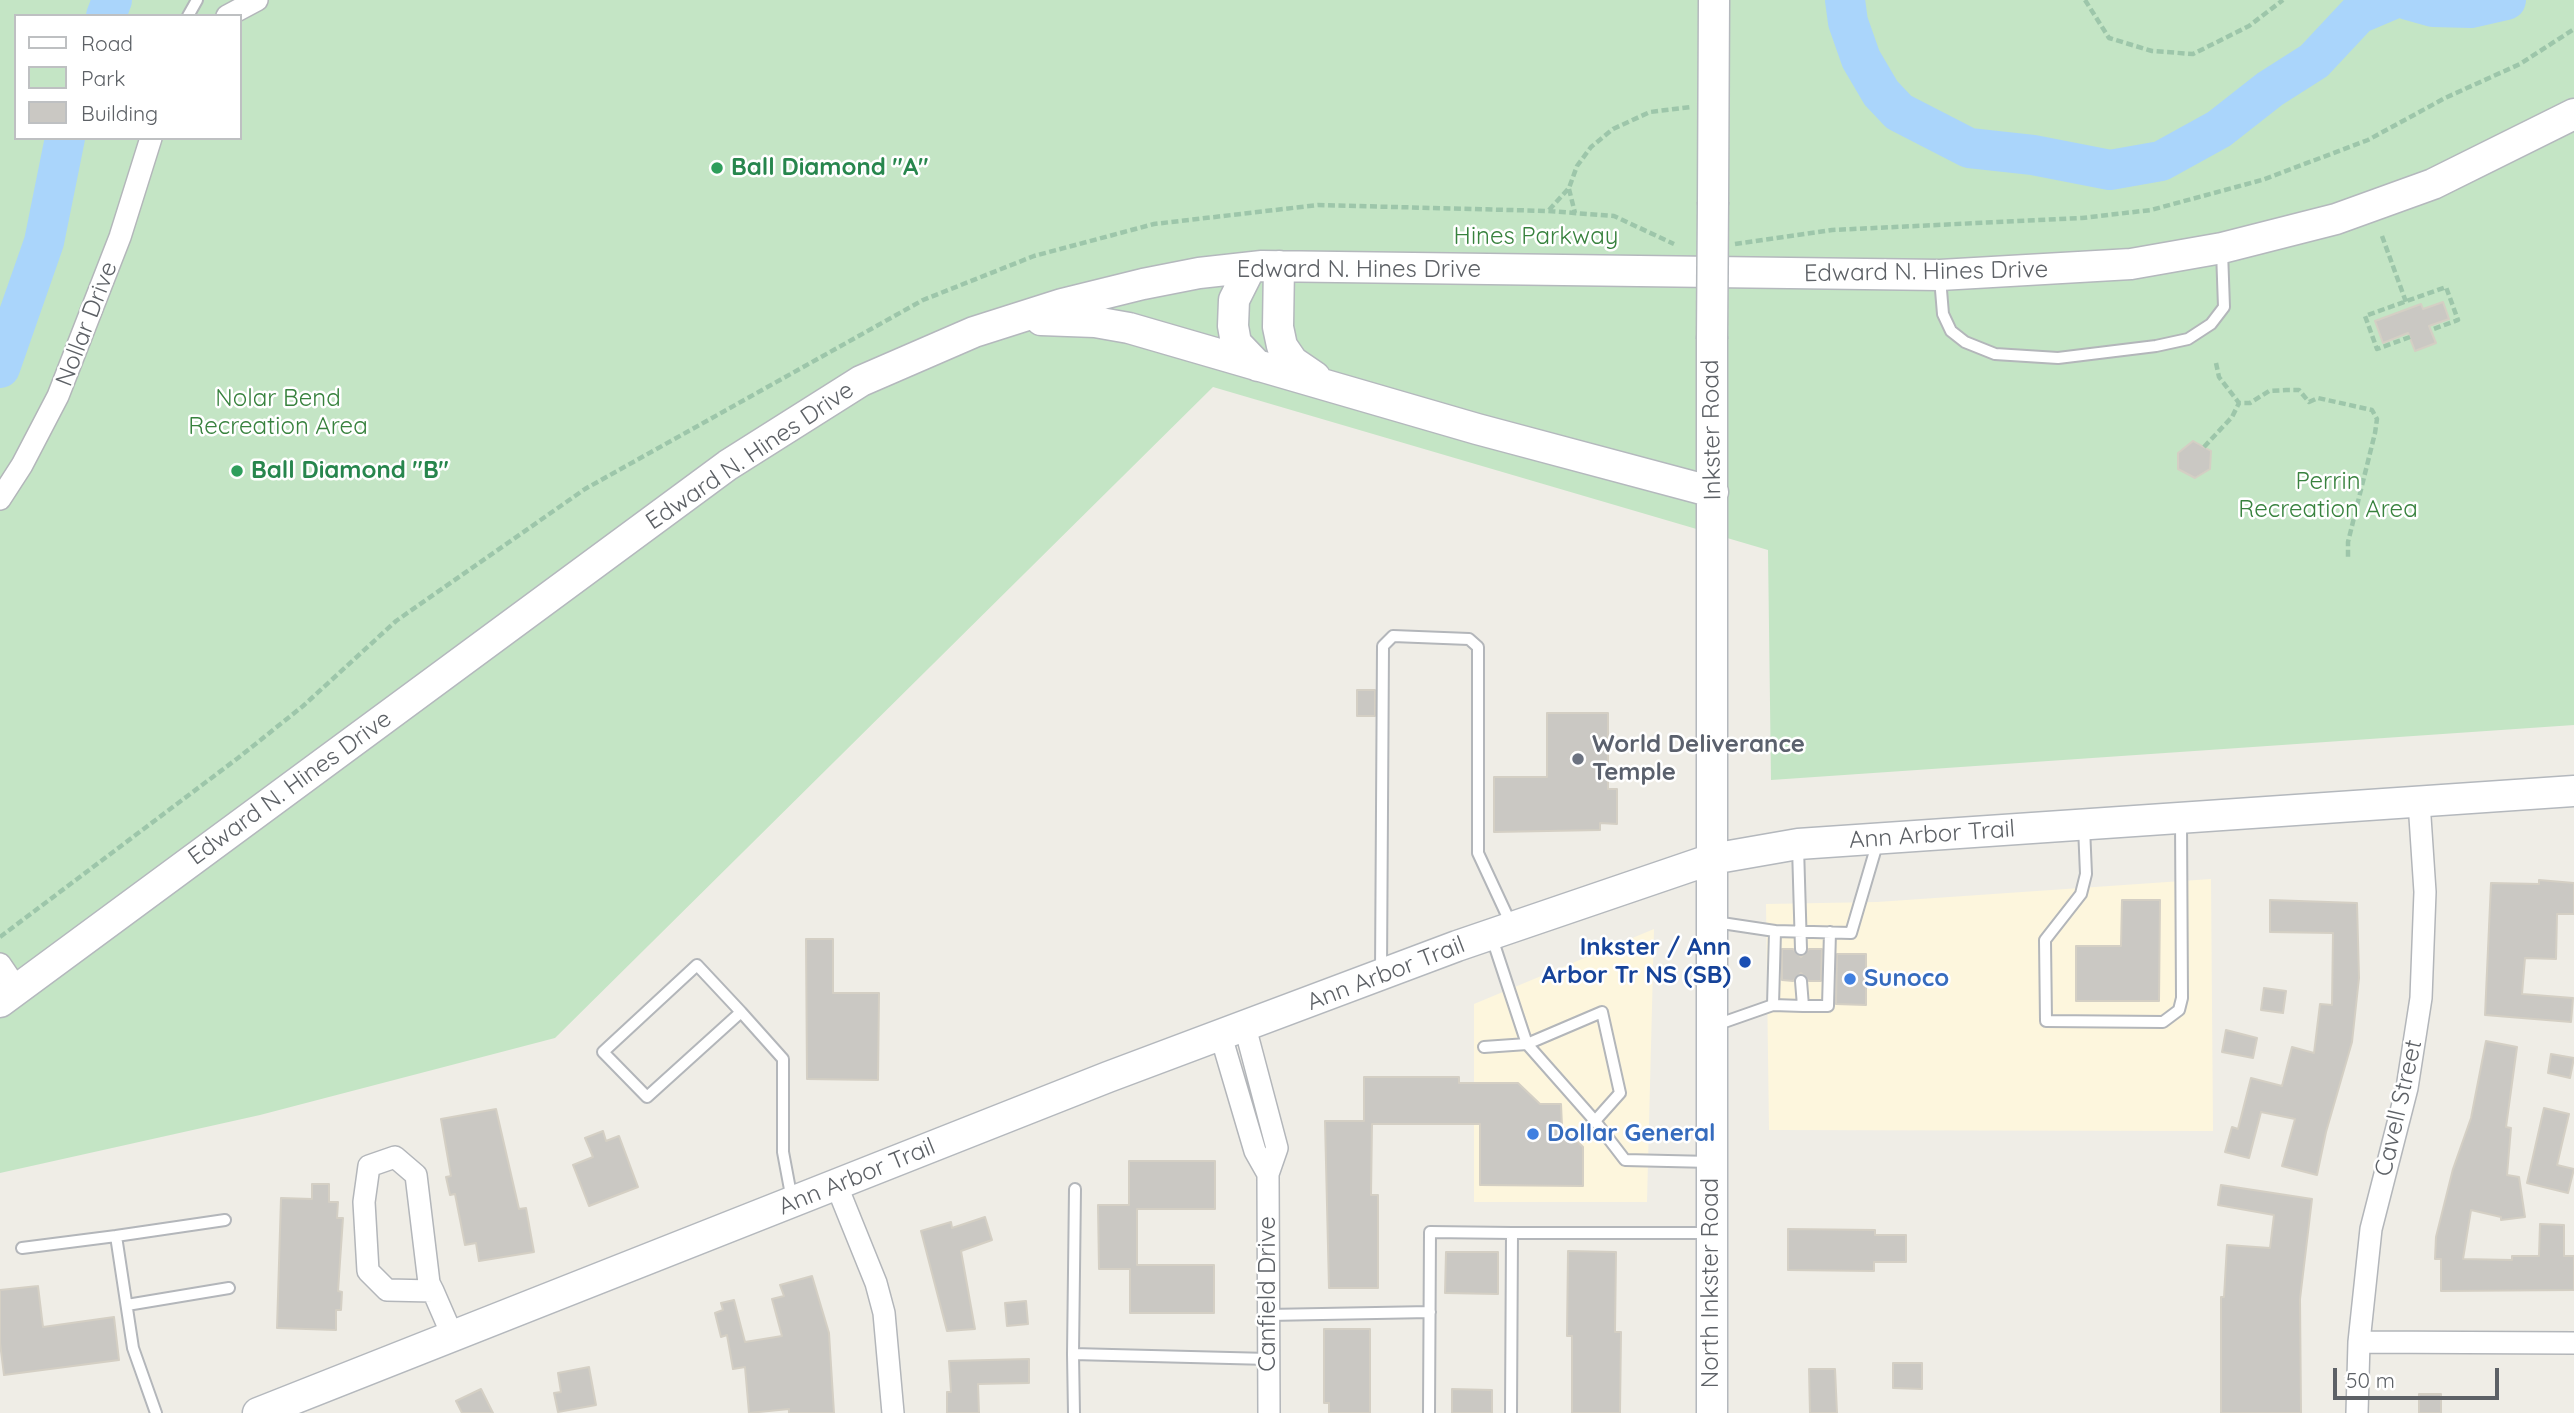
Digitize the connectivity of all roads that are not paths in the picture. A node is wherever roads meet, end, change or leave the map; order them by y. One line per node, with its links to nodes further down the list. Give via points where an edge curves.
1 (257, 0): 3 (street)
2 (1714, 0): 12 (street, Inkster Road, bridge)
3 (231, 14)
4 (2574, 114): 6 (street, Edward N. Hines Drive, via 2481,163 2385,202)
5 (150, 140): 13 (street, Nollar Drive, via 120,237 58,396)
6 (2222, 248): 8 (street, Edward N. Hines Drive, via 2132,264); 8 (lane, via 2224,307 2211,324 2188,339 2058,358 1995,354 1965,342 1951,331 1943,314)
7 (1264, 267): 8 (street, Edward N. Hines Drive); 9 (street, Edward N. Hines Drive, via 1143,284); 10 (street, via 1234,300 1236,343); 11 (street, via 1282,346 1303,370)
8 (1940, 275)
9 (974, 332): 10 (street, via 1034,320 1095,322); 30 (street, Edward N. Hines Drive, via 861,381 728,465)
10 (1258, 366): 11 (street)
11 (1334, 387): 12 (street)
12 (1713, 492): 20 (street, Inkster Road)
13 (0, 499)
14 (2574, 791): 15 (street, Ann Arbor Trail)
15 (2419, 802): 16 (street, Ann Arbor Trail); 54 (street, Cavell Street, via 2425,892 2421,998 2407,1088 2371,1229)
16 (2180, 818): 17 (street, Ann Arbor Trail); 17 (lane, via 2182,998 2179,1010 2163,1022 2046,1021 2045,940 2081,894 2086,874)
17 (2084, 825): 18 (street, Ann Arbor Trail)
18 (1878, 839): 19 (street, Ann Arbor Trail); 25 (lane, via 1851,933)
19 (1798, 844): 20 (street, Ann Arbor Trail); 24 (lane)
20 (1712, 859): 21 (street, North Inkster Road); 22 (street, Ann Arbor Trail)
21 (1711, 922): 23 (lane); 34 (street, North Inkster Road)
22 (1502, 931): 28 (street, Ann Arbor Trail); 28 (lane, via 1478,853 1478,647 1469,639 1393,636 1383,646); 36 (lane)
23 (1775, 931): 24 (lane); 31 (lane)
24 (1800, 931): 25 (lane); 26 (lane)
25 (1830, 932): 32 (lane, via 1828,1006)
26 (1801, 949)
27 (0, 964): 30 (street)
28 (1381, 975): 35 (street, Ann Arbor Trail)
29 (1801, 981): 32 (lane)
30 (9, 996)
31 (1773, 1005): 32 (lane); 34 (lane)
32 (1803, 1006)
33 (741, 1012): 33 (lane, via 647,1097 603,1052 697,965); 42 (lane, via 783,1059 783,1152)
34 (1711, 1027): 39 (street, North Inkster Road)
35 (1233, 1031): 40 (street, Ann Arbor Trail); 52 (street, Canfield Drive, via 1255,1151 1268,1174)
36 (1527, 1044): 37 (lane); 38 (lane); 38 (lane, via 1602,1012 1620,1093)
37 (1484, 1047)
38 (1595, 1121): 39 (lane, via 1625,1160)
39 (1711, 1162): 45 (street, North Inkster Road)
40 (836, 1184): 42 (street, Ann Arbor Trail); 60 (street, via 881,1303 889,1344)
41 (1075, 1189): 56 (lane)
42 (793, 1203): 53 (street, Ann Arbor Trail)
43 (225, 1220): 46 (lane)
44 (1512, 1233): 45 (lane); 51 (lane, via 1430,1233); 64 (lane)
45 (1711, 1233): 65 (street, North Inkster Road)
46 (116, 1236): 47 (lane); 50 (lane)
47 (22, 1248)
48 (229, 1288): 50 (lane)
49 (433, 1291): 49 (street, via 416,1175 395,1157 369,1166 363,1202 368,1271 387,1290); 53 (street)
50 (127, 1305): 58 (lane, via 133,1348)
51 (1430, 1312): 52 (lane); 63 (lane)
52 (1269, 1315): 57 (street, Canfield Drive)
53 (453, 1337): 59 (street, Ann Arbor Trail)
54 (2359, 1342): 55 (street); 66 (street, Cavell Street)
55 (2574, 1343)
56 (1073, 1354): 57 (lane); 61 (lane)
57 (1269, 1359): 62 (street, Canfield Drive)
58 (156, 1413)
59 (258, 1413)
60 (893, 1413)
61 (1074, 1413)
62 (1269, 1413)
63 (1429, 1413)
64 (1511, 1413)
65 (1712, 1413)
66 (2357, 1413)

